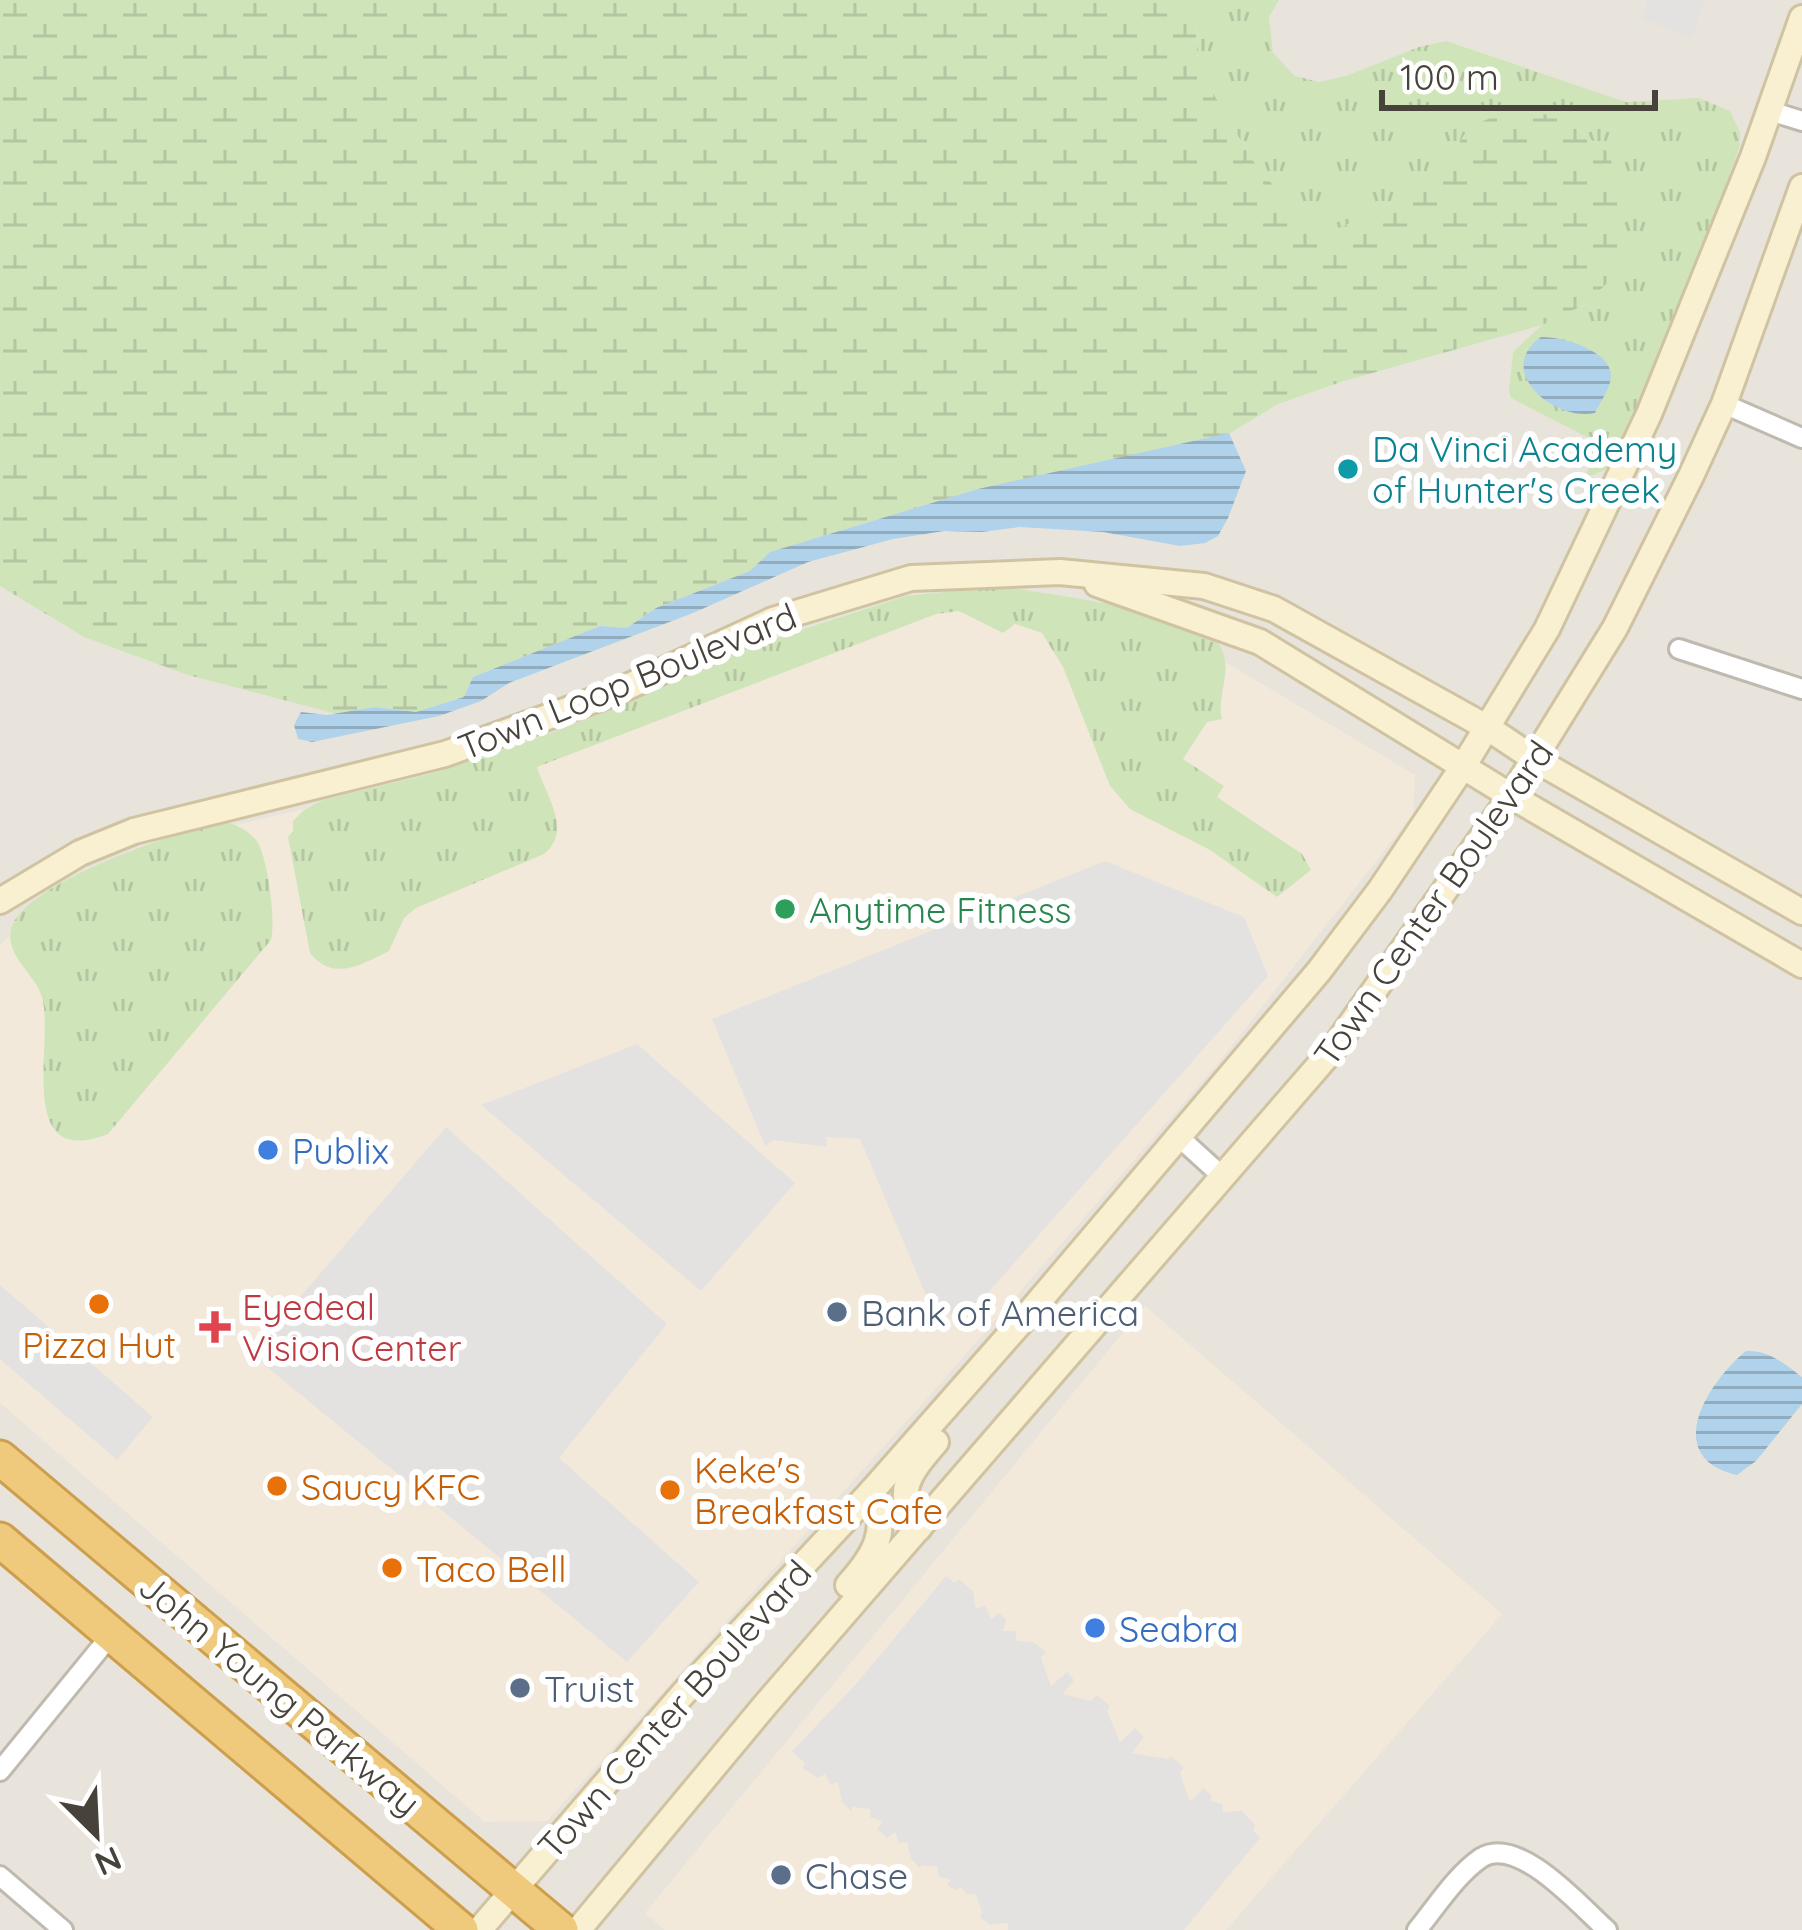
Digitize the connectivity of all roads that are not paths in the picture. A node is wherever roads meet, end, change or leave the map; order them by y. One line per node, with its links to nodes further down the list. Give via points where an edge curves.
1 (1802, 18): 2 (street, Town Center Boulevard)
2 (1770, 111): 3 (street); 10 (street, Town Center Boulevard, via 1649,414 1546,629)
3 (1802, 121)
4 (1802, 187): 5 (street, Town Center Boulevard)
5 (1724, 404): 6 (street); 11 (street, Town Center Boulevard, via 1615,628)
6 (1802, 438)
7 (1060, 572): 10 (street, Town Loop Boulevard, via 1204,586 1274,609); 12 (street, Town Loop Boulevard, via 1260,642); 14 (street, Town Loop Boulevard, via 911,578 772,620 614,693 445,754 134,831)
8 (1679, 649): 9 (street)
9 (1802, 689)
10 (1488, 728): 11 (street, Town Loop Boulevard); 12 (street, Town Center Boulevard)
11 (1536, 760): 13 (street, Town Center Boulevard); 15 (street, Town Loop Boulevard)
12 (1464, 765): 13 (street, Town Loop Boulevard); 17 (street, Town Center Boulevard, via 1319,970)
13 (1511, 796): 16 (street, Town Loop Boulevard); 18 (street, Town Center Boulevard, via 1334,1048)
14 (0, 901)
15 (1802, 912)
16 (1802, 965)
17 (1180, 1138): 18 (street); 19 (street, Town Center Boulevard)
18 (1224, 1178): 22 (street, Town Center Boulevard)
19 (1035, 1306): 21 (street, Town Center Boulevard); 22 (street, Town Center Boulevard, via 1010,1357 905,1488 905,1510)
20 (0, 1458): 28 (highway, John Young Parkway)
21 (872, 1491): 25 (street, Town Center Boulevard, via 880,1537 866,1565 781,1663); 28 (street, Town Center Boulevard)
22 (919, 1528): 25 (street, Town Center Boulevard)
23 (0, 1540): 24 (highway, John Young Parkway)
24 (111, 1635): 26 (street); 30 (highway, John Young Parkway)
25 (766, 1704): 33 (street, Town Center Boulevard)
26 (0, 1771)
27 (0, 1876): 29 (street)
28 (513, 1891): 31 (street, Town Center Boulevard); 32 (highway, John Young Parkway)
29 (64, 1930)
30 (461, 1930)
31 (479, 1930)
32 (561, 1930)
33 (578, 1930)
34 (1417, 1930): 35 (street, via 1481,1858 1508,1852)
35 (1607, 1930)

